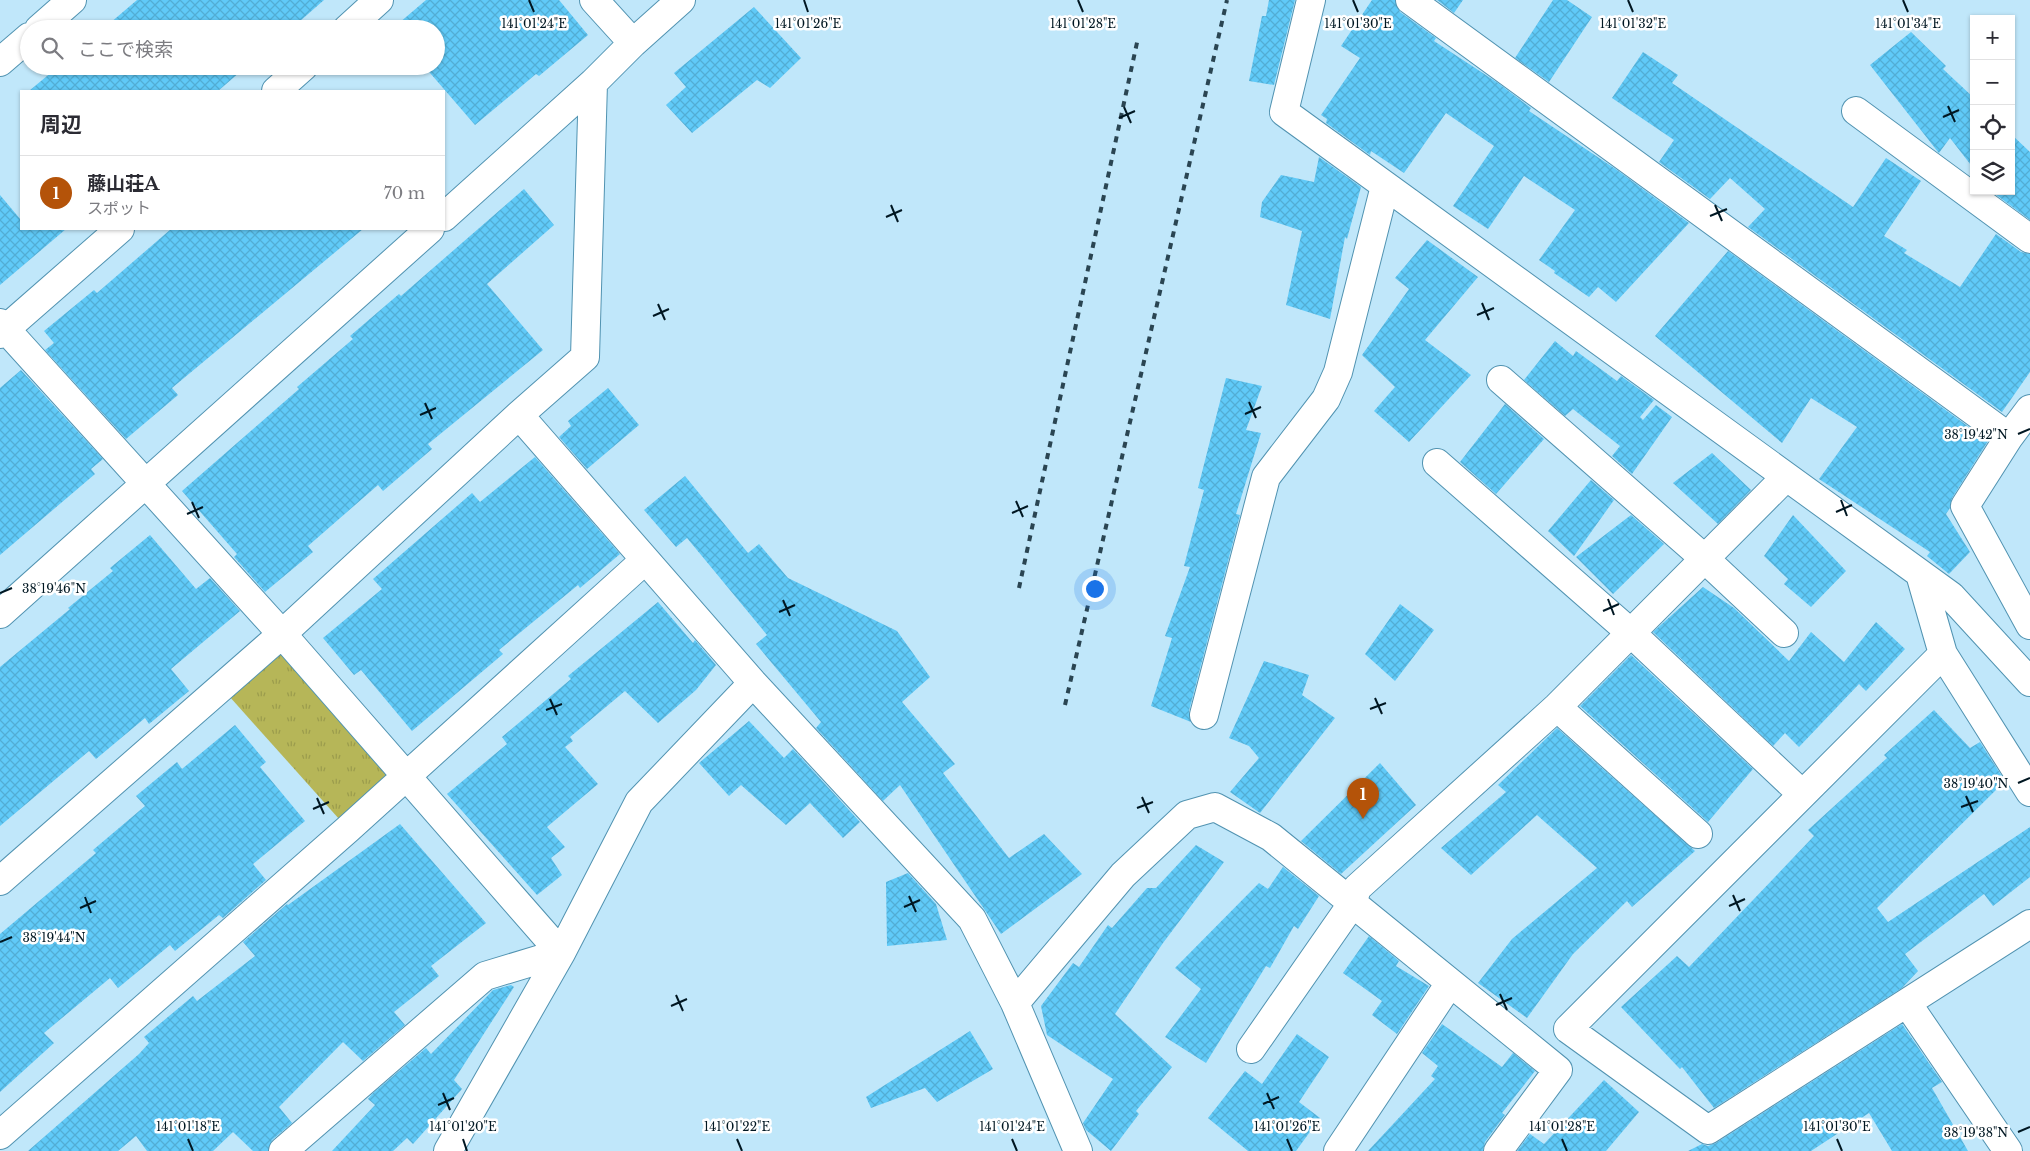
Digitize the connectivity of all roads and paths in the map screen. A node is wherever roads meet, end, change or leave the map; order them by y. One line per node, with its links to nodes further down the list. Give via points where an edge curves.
1 (72, 0): 7 (street)
2 (380, 0): 8 (street)
3 (594, 0): 9 (street)
4 (681, 0): 9 (street)
5 (1310, 0): 16 (street, via 1284,112)
6 (1410, 0): 25 (street)
7 (49, 20)
8 (357, 20)
9 (632, 44): 13 (street)
10 (20, 45): 11 (street)
11 (0, 62)
12 (294, 75): 14 (street)
13 (593, 83): 17 (street); 24 (street, via 585,357)
14 (277, 90)
15 (1856, 111): 20 (street)
16 (1385, 186): 27 (street); 41 (street, via 1338,372 1326,399 1266,477)
17 (445, 216)
18 (119, 230): 21 (street)
19 (429, 230): 28 (street)
20 (2030, 239)
21 (2, 329): 28 (street)
22 (1501, 380): 29 (street)
23 (2030, 409): 25 (street)
24 (519, 415): 30 (street); 36 (street)
25 (2009, 437): 33 (street, via 1965,506)
26 (1437, 463): 35 (street)
27 (1786, 477): 29 (street); 31 (street)
28 (146, 482): 32 (street); 36 (street)
29 (1705, 559): 34 (street); 35 (street)
30 (645, 560): 39 (street); 42 (street)
31 (1920, 574): 37 (street); 38 (street, via 1951,596)
32 (0, 614)
33 (2030, 624)
34 (1784, 632)
35 (1631, 633): 40 (street); 44 (street)
36 (282, 634): 42 (street); 46 (street)
37 (1943, 654): 43 (street); 44 (street)
38 (2030, 682)
39 (752, 683): 49 (street, via 639,802); 52 (street, via 972,919)
40 (1557, 707): 45 (street); 47 (street, via 1357,888)
41 (1204, 715)
42 (406, 776): 49 (street); 54 (street)
43 (2030, 792)
44 (1802, 794): 51 (street, via 1568,1029 1708,1130)
45 (1698, 834)
46 (0, 881)
47 (1352, 904): 50 (street); 52 (street, via 1271,836 1215,807 1187,815 1123,875); 53 (street)
48 (2030, 924): 51 (street)
49 (561, 953): 55 (street, via 485,976); 56 (street)
50 (1450, 983): 58 (street); 59 (street, via 1558,1070)
51 (1907, 1002): 60 (street)
52 (1015, 1003): 57 (street)
53 (1251, 1048)
54 (0, 1135)
55 (283, 1151)
56 (448, 1151)
57 (1078, 1151)
58 (1338, 1151)
59 (1498, 1151)
60 (2008, 1151)

